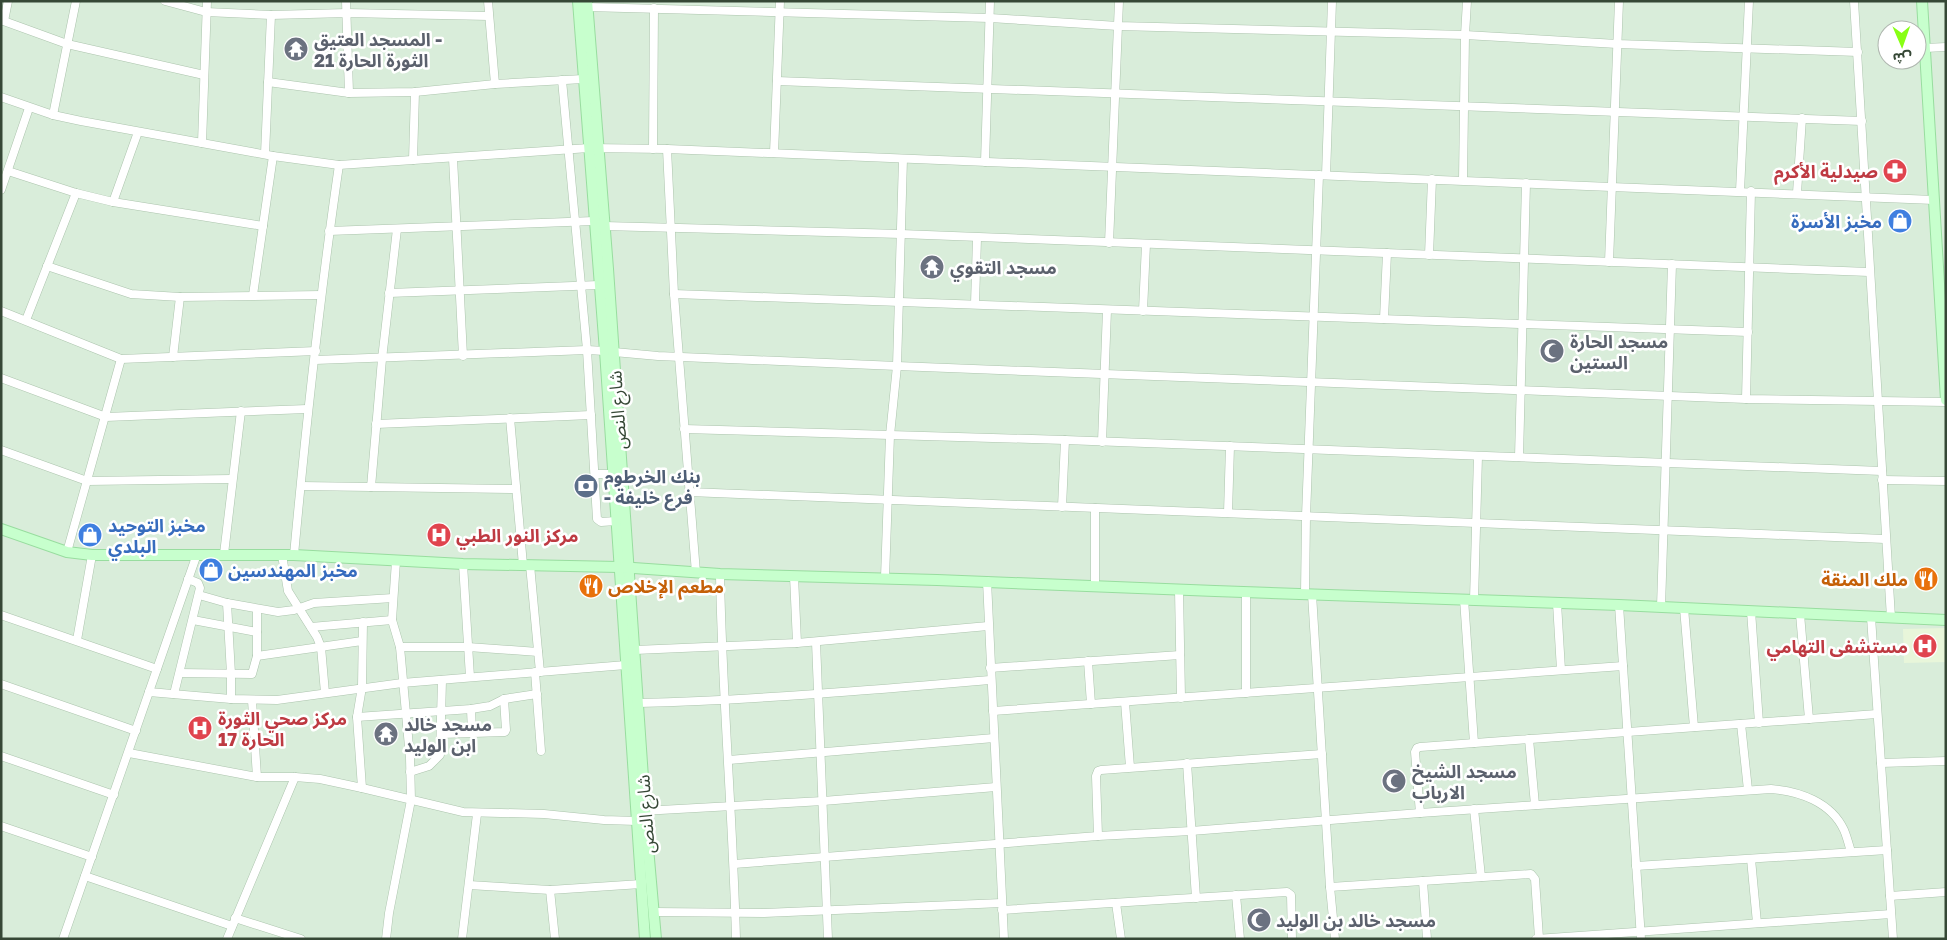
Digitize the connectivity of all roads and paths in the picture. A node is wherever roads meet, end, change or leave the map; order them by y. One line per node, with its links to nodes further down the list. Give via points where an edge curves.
1 (8, 1): 25 (street)
2 (76, 1): 30 (street)
3 (164, 1): 19 (street)
4 (207, 1): 19 (street)
5 (346, 1): 21 (street)
6 (488, 1): 23 (street)
7 (780, 1): 20 (street)
8 (990, 1): 24 (street)
9 (1119, 1): 27 (street)
10 (1332, 1): 28 (street)
11 (1467, 1): 29 (street)
12 (1619, 1): 31 (street)
13 (1749, 1): 33 (street)
14 (1854, 1): 35 (street)
15 (1922, 1): 26 (street)
16 (584, 3): 17 (street); 38 (street, شارع النص); 58 (street, شارع النص)
17 (641, 4): 18 (street)
18 (654, 8): 20 (street); 59 (street)
19 (206, 12): 22 (street); 37 (street)
20 (779, 13): 24 (street); 40 (street)
21 (347, 14): 22 (street); 23 (street); 45 (street)
22 (270, 15): 41 (street)
23 (489, 16): 42 (street)
24 (990, 18): 27 (street); 43 (street)
25 (2, 20): 30 (street)
26 (1923, 20)
27 (1118, 26): 28 (street); 46 (street)
28 (1331, 32): 29 (street); 48 (street)
29 (1465, 36): 31 (street); 49 (street)
30 (67, 44): 37 (street); 52 (street)
31 (1617, 44): 33 (street); 51 (street)
32 (1946, 47): 34 (street)
33 (1746, 48): 35 (street); 53 (street)
34 (1927, 48)
35 (1858, 52): 55 (street)
36 (1926, 70): 82 (street)
37 (204, 75): 57 (street)
38 (583, 78): 39 (street); 58 (street, شارع النص)
39 (562, 80): 42 (street); 61 (street)
40 (777, 80): 43 (street); 62 (street)
41 (268, 82): 45 (street); 63 (street)
42 (495, 84): 44 (street)
43 (987, 88): 46 (street); 67 (street)
44 (415, 92): 45 (street); 66 (street)
45 (348, 93)
46 (1115, 93): 48 (street); 69 (street)
47 (1, 97): 50 (street)
48 (1329, 101): 49 (street); 71 (street)
49 (1464, 106): 51 (street); 73 (street)
50 (29, 108): 52 (street); 70 (street)
51 (1614, 112): 53 (street); 75 (street)
52 (53, 115): 56 (street)
53 (1744, 115): 54 (street); 77 (street)
54 (1802, 118): 55 (street); 80 (street)
55 (1862, 121): 81 (street)
56 (138, 132): 57 (street); 83 (street)
57 (202, 143): 63 (street)
58 (594, 148): 59 (street); 61 (street); 85 (street, شارع النص); 88 (street, شارع النص)
59 (653, 149): 60 (street)
60 (667, 149): 62 (street); 89 (street)
61 (568, 150): 64 (street); 84 (street)
62 (774, 153): 65 (street)
63 (269, 155): 68 (street); 86 (street)
64 (453, 158): 66 (street); 87 (street)
65 (904, 158): 67 (street); 92 (street)
66 (413, 160): 68 (street)
67 (985, 162): 69 (street)
68 (339, 165): 91 (street)
69 (1112, 167): 71 (street); 94 (street)
70 (8, 171): 76 (street); 79 (street)
71 (1323, 175): 72 (street); 96 (street)
72 (1432, 179): 73 (street); 98 (street)
73 (1463, 180): 74 (street)
74 (1526, 183): 75 (street); 99 (street)
75 (1611, 186): 77 (street); 100 (street)
76 (1, 190)
77 (1740, 191): 78 (street)
78 (1751, 191): 80 (street); 103 (street)
79 (76, 192): 83 (street); 102 (street)
80 (1797, 193): 81 (street)
81 (1866, 196): 82 (street); 104 (street)
82 (1934, 200): 113 (street)
83 (113, 202): 86 (street)
84 (574, 221): 85 (street); 87 (street); 106 (street)
85 (594, 221): 105 (street, شارع النص)
86 (263, 226): 110 (street)
87 (456, 226): 90 (street); 107 (street)
88 (604, 226): 89 (street); 127 (street, شارع النص)
89 (670, 228): 92 (street); 109 (street)
90 (397, 229): 91 (street); 108 (street)
91 (329, 231): 111 (street)
92 (901, 234): 93 (street); 114 (street)
93 (977, 238): 94 (street); 115 (street)
94 (1109, 243): 95 (street)
95 (1146, 244): 96 (street); 117 (street)
96 (1316, 251): 97 (street); 119 (street)
97 (1387, 254): 98 (street); 120 (street)
98 (1429, 255): 99 (street)
99 (1524, 259): 100 (street); 122 (street)
100 (1609, 262): 101 (street)
101 (1672, 264): 103 (street); 123 (street)
102 (46, 266): 112 (street, via 131,294); 121 (street)
103 (1749, 268): 104 (street); 124 (street)
104 (1869, 272): 141 (street)
105 (599, 285): 106 (street); 127 (street, شارع النص)
106 (580, 286): 107 (street); 125 (street)
107 (460, 290): 108 (street); 128 (street)
108 (389, 293): 132 (street)
109 (674, 294): 114 (street); 130 (street)
110 (253, 295): 111 (street); 112 (street)
111 (321, 295): 126 (street)
112 (180, 297): 129 (street)
113 (1943, 299): 142 (street)
114 (899, 302): 115 (street); 134 (street)
115 (975, 304): 116 (street)
116 (1107, 310): 117 (street); 135 (street)
117 (1143, 311): 119 (street)
118 (1, 312): 121 (street)
119 (1314, 317): 120 (street); 137 (street)
120 (1384, 319): 122 (street)
121 (26, 320): 131 (street)
122 (1522, 325): 123 (street); 138 (street)
123 (1670, 330): 124 (street); 139 (street)
124 (1748, 332): 140 (street)
125 (587, 350): 127 (street); 128 (street); 145 (street)
126 (316, 351): 129 (street); 133 (street)
127 (609, 352): 130 (street); 161 (street, شارع النص); 189 (street, شارع النص)
128 (463, 356): 132 (street)
129 (174, 357): 131 (street)
130 (679, 357): 134 (street); 149 (street)
131 (121, 359): 146 (street)
132 (382, 359): 133 (street); 148 (street)
133 (315, 360): 143 (street)
134 (897, 366): 135 (street); 150 (street)
135 (1104, 374): 137 (street); 152 (street)
136 (1, 378): 146 (street)
137 (1311, 382): 138 (street); 154 (street)
138 (1521, 390): 139 (street); 157 (street)
139 (1668, 396): 140 (street); 158 (street)
140 (1746, 399): 141 (street)
141 (1877, 401): 142 (street); 159 (street)
142 (1946, 401)
143 (307, 409): 144 (street); 166 (street)
144 (241, 411): 146 (street); 162 (street)
145 (591, 415): 147 (street); 160 (street)
146 (106, 417): 164 (street)
147 (510, 418): 148 (street); 168 (street)
148 (376, 424): 167 (street)
149 (684, 429): 150 (street); 169 (street)
150 (890, 435): 151 (street); 170 (street)
151 (1065, 440): 152 (street); 171 (street)
152 (1102, 442): 153 (street)
153 (1230, 446): 154 (street); 173 (street)
154 (1308, 449): 156 (street); 174 (street)
155 (1, 450): 164 (street)
156 (1478, 456): 157 (street); 176 (street)
157 (1519, 457): 158 (street)
158 (1666, 462): 159 (street); 178 (street)
159 (1882, 471): 163 (street)
160 (595, 474): 161 (street); 175 (street, via 597,519 601,522)
161 (612, 474): 175 (street, شارع النص)
162 (232, 479): 164 (street); 182 (street)
163 (1882, 480): 165 (street); 179 (street)
164 (87, 481): 180 (street)
165 (1946, 481)
166 (301, 486): 167 (street); 185 (street)
167 (372, 487): 168 (street)
168 (515, 489): 188 (street)
169 (688, 492): 170 (street); 190 (street)
170 (887, 500): 171 (street); 193 (street)
171 (1062, 506): 172 (street)
172 (1095, 508): 173 (street); 196 (street)
173 (1228, 513): 174 (street)
174 (1306, 516): 176 (street); 199 (street)
175 (616, 521): 189 (street, شارع النص)
176 (1476, 522): 178 (street); 202 (street)
177 (1, 529): 180 (street)
178 (1663, 530): 179 (street); 206 (street)
179 (1885, 539): 214 (street)
180 (67, 552): 183 (street)
181 (197, 554): 182 (street); 183 (street); 194 (street)
182 (224, 554): 184 (street)
183 (92, 555): 223 (street)
184 (282, 555): 185 (street); 207 (street, via 288,592)
185 (294, 555): 186 (street)
186 (396, 561): 187 (street); 201 (street)
187 (463, 564): 188 (street); 229 (street)
188 (526, 565): 189 (street); 232 (street)
189 (624, 567): 190 (street); 231 (street, شارع النص); 236 (street, شارع النص)
190 (696, 573): 191 (street)
191 (720, 574): 192 (street); 230 (street)
192 (794, 576): 193 (street); 226 (street)
193 (885, 578): 195 (street)
194 (188, 579): 200 (street, via 198,583); 239 (street)
195 (987, 582): 196 (street); 219 (street)
196 (1096, 586): 197 (street)
197 (1179, 590): 198 (street); 233 (street)
198 (1246, 592): 199 (street); 254 (street)
199 (1309, 594): 202 (street); 251 (street)
200 (199, 595): 204 (street); 215 (street)
201 (393, 598): 207 (street, via 314,603); 216 (street)
202 (1469, 600): 203 (street); 245 (street)
203 (1557, 602): 205 (street); 240 (street)
204 (227, 603): 209 (street); 220 (street)
205 (1619, 605): 206 (street); 237 (street)
206 (1661, 607): 208 (street)
207 (298, 608): 209 (street, via 278,612); 221 (street)
208 (1684, 608): 210 (street); 275 (street)
209 (257, 609): 222 (street)
210 (1751, 610): 211 (street); 273 (street)
211 (1800, 614): 213 (street); 272 (street)
212 (1, 615): 223 (street)
213 (1870, 617): 214 (street); 270 (street)
214 (1891, 618): 217 (street)
215 (193, 620): 220 (street); 241 (street)
216 (392, 620): 218 (street); 228 (street)
217 (1946, 620)
218 (363, 622): 221 (street); 224 (street)
219 (988, 626): 225 (street); 238 (street)
220 (228, 627): 222 (street); 243 (street)
221 (310, 627): 227 (street)
222 (257, 632): 234 (street)
223 (77, 640): 239 (street)
224 (362, 641): 227 (street); 250 (street)
225 (816, 642): 226 (street); 257 (street)
226 (797, 643): 230 (street)
227 (321, 647): 234 (street); 253 (street)
228 (400, 647): 229 (street); 248 (street)
229 (468, 647): 232 (street); 244 (street)
230 (721, 648): 231 (street); 262 (street)
231 (635, 650): 264 (street, شارع النص)
232 (538, 652): 242 (street)
233 (1180, 654): 235 (street); 258 (street)
234 (257, 656): 243 (street, via 252,674)
235 (1088, 661): 238 (street); 265 (street)
236 (626, 665): 242 (street); 308 (street, شارع النص)
237 (1623, 666): 240 (street); 277 (street)
238 (990, 668): 247 (street)
239 (157, 669): 252 (street)
240 (1561, 670): 245 (street)
241 (180, 672): 243 (street); 255 (street)
242 (538, 672): 244 (street); 256 (street)
243 (231, 674): 259 (street)
244 (470, 677): 246 (street)
245 (1470, 677): 251 (street); 282 (street)
246 (442, 680): 248 (street); 268 (street)
247 (990, 680): 257 (street); 267 (street)
248 (402, 683): 250 (street); 269 (street)
249 (1, 684): 276 (street)
250 (362, 687): 253 (street); 271 (street)
251 (1318, 688): 254 (street); 286 (street)
252 (150, 692): 255 (street); 276 (street)
253 (325, 693): 261 (street)
254 (1246, 693): 258 (street)
255 (174, 694): 259 (street)
256 (537, 694): 260 (street); 283 (street)
257 (818, 694): 262 (street); 284 (street)
258 (1181, 698): 263 (street)
259 (231, 699): 261 (street)
260 (504, 699): 266 (street, via 490,706); 278 (street, via 506,731)
261 (252, 700): 294 (street)
262 (724, 700): 264 (street); 288 (street)
263 (1125, 702): 265 (street); 292 (street)
264 (638, 703): 308 (street, شارع النص)
265 (1091, 704): 267 (street)
266 (471, 709): 268 (street); 278 (street)
267 (993, 711): 280 (street)
268 (442, 712): 269 (street); 279 (street)
269 (405, 713): 271 (street); 293 (street)
270 (1877, 714): 272 (street); 291 (street)
271 (357, 717): 297 (street)
272 (1809, 719): 273 (street)
273 (1759, 723): 274 (street)
274 (1741, 724): 275 (street); 298 (street)
275 (1694, 727): 277 (street)
276 (136, 731): 285 (street)
277 (1627, 732): 281 (street); 300 (street)
278 (472, 733): 279 (street)
279 (441, 734): 293 (street, via 441,750 436,760 430,766)
280 (994, 738): 284 (street); 296 (street)
281 (1529, 739): 282 (street); 303 (street)
282 (1474, 743): 306 (street, via 1417,748)
283 (541, 751)
284 (822, 752): 288 (street); 302 (street)
285 (129, 753): 294 (street); 299 (street)
286 (1322, 754): 290 (street); 309 (street)
287 (1, 756): 299 (street)
288 (729, 760): 304 (street)
289 (1946, 761): 291 (street)
290 (1187, 763): 292 (street); 311 (street)
291 (1881, 763): 314 (street)
292 (1130, 767): 312 (street, via 1096,773)
293 (410, 772): 301 (street)
294 (257, 777): 295 (street)
295 (296, 777): 297 (street); 338 (street)
296 (996, 787): 302 (street); 313 (street)
297 (362, 788): 301 (street)
298 (1748, 790): 300 (street); 315 (street, via 1785,790 1811,798 1836,816)
299 (114, 795): 316 (street)
300 (1632, 798): 303 (street); 320 (street)
301 (411, 800): 307 (street); 346 (street)
302 (823, 801): 304 (street); 317 (street)
303 (1535, 805): 305 (street)
304 (730, 806): 308 (street); 319 (street)
305 (1474, 809): 306 (street); 322 (street)
306 (1420, 813): 309 (street)
307 (477, 814): 308 (street, via 544,814 604,820); 325 (street)
308 (640, 814): 324 (street, شارع النص); 335 (street, شارع النص)
309 (1326, 821): 311 (street); 326 (street)
310 (1, 826): 316 (street)
311 (1191, 831): 312 (street); 331 (street)
312 (1098, 836): 313 (street)
313 (999, 843): 317 (street); 333 (street)
314 (1886, 850): 315 (street); 330 (street)
315 (1851, 852): 318 (street)
316 (92, 857): 321 (street)
317 (825, 857): 319 (street); 334 (street)
318 (1751, 858): 320 (street); 339 (street)
319 (734, 864): 336 (street)
320 (1636, 866): 341 (street)
321 (85, 876): 340 (street); 343 (street)
322 (1481, 877): 323 (street); 357 (street, via 1534,876)
323 (1423, 881): 326 (street); 356 (street)
324 (641, 884): 327 (street); 342 (street, شارع النص)
325 (470, 885): 327 (street); 347 (street)
326 (1330, 887): 355 (street)
327 (550, 890): 348 (street)
328 (1946, 892): 330 (street)
329 (1236, 895): 331 (street); 353 (street); 354 (street, via 1289,892)
330 (1890, 896): 337 (street)
331 (1196, 898): 332 (street)
332 (1116, 903): 333 (street); 352 (street)
333 (1002, 906): 334 (street); 351 (street)
334 (828, 910): 336 (street); 350 (street)
335 (653, 912): 336 (street); 342 (street, شارع النص)
336 (735, 913): 349 (street)
337 (1891, 914): 339 (street); 358 (street)
338 (235, 918): 340 (street); 345 (street)
339 (1757, 923): 341 (street)
340 (232, 926): 344 (street)
341 (1641, 935): 357 (street)
342 (650, 936)
343 (63, 939)
344 (227, 939)
345 (301, 939)
346 (386, 939)
347 (462, 939)
348 (555, 939)
349 (736, 939)
350 (828, 939)
351 (1004, 939)
352 (1121, 939)
353 (1240, 939)
354 (1292, 939)
355 (1335, 939)
356 (1427, 939)
357 (1538, 939)
358 (1893, 939)

